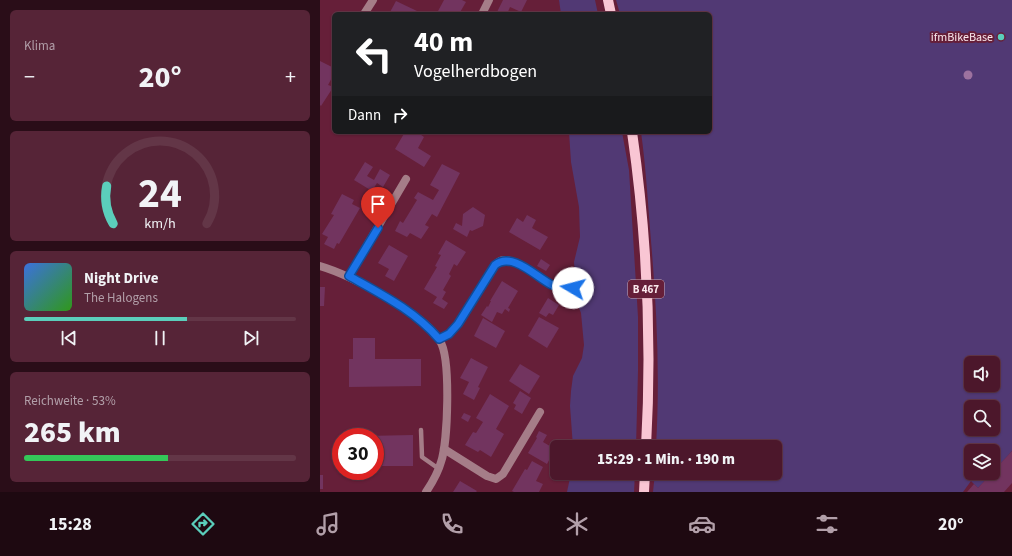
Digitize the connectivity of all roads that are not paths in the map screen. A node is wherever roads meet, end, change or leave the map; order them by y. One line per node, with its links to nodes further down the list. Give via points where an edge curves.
1 (373, 0): 4 (street)
2 (489, 0): 5 (street)
3 (608, 0): 6 (main road)
4 (365, 12)
5 (483, 12)
6 (611, 12)
7 (632, 134): 15 (main road, B 467, via 644,245 648,323)
8 (406, 179): 10 (street)
9 (320, 266): 10 (street)
10 (349, 276): 12 (street, via 420,320)
11 (573, 288): 12 (street, via 553,285 517,263 500,261 458,324 449,334)
12 (439, 339): 16 (street, via 444,352 447,386)
13 (540, 412): 16 (street, via 503,474 496,479)
14 (421, 430): 17 (lane, via 422,457)
15 (646, 440)
16 (444, 449): 17 (street)
17 (439, 469): 19 (street)
18 (645, 480): 20 (main road)
19 (426, 492)
20 (644, 492)

